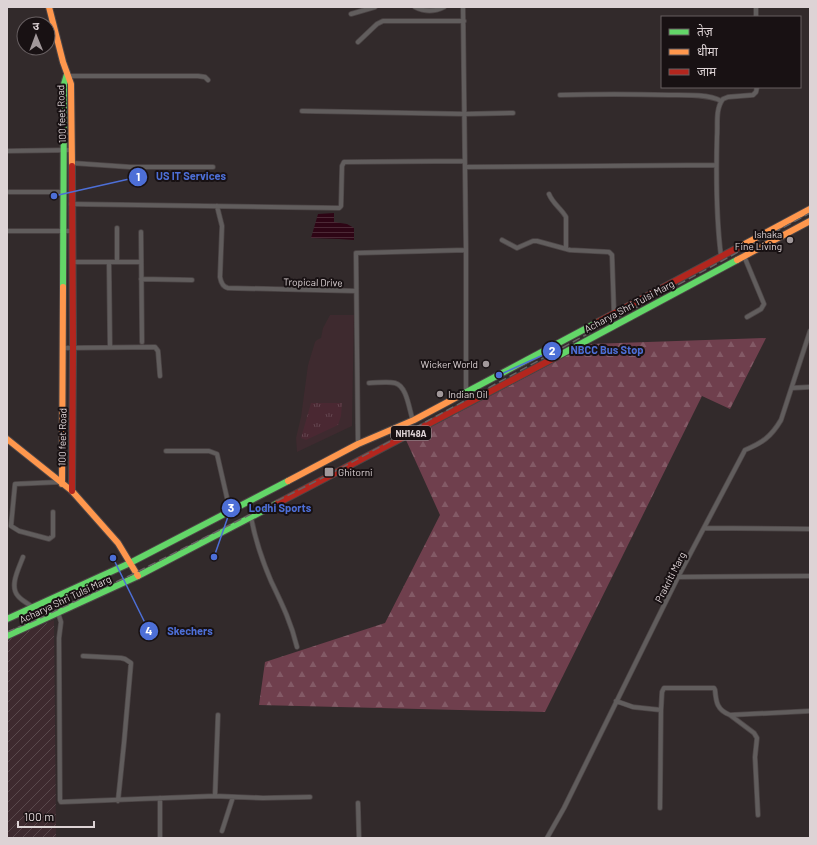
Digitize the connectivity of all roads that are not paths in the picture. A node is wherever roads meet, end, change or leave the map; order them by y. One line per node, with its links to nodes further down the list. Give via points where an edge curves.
1 (49, 7): 9 (main road)
2 (375, 7): 6 (street)
3 (414, 7): 4 (street, via 430,11)
4 (444, 7)
5 (463, 7): 7 (street)
6 (350, 14)
7 (464, 21): 8 (street, via 383,21); 16 (street)
8 (358, 42)
9 (68, 75): 10 (street, via 198,76); 17 (main road, 100 feet Road, via 64,84); 18 (main road, 100 feet Road, via 71,84)
10 (208, 80)
11 (757, 88): 13 (street, via 753,95 728,97)
12 (560, 95): 13 (street, via 683,96)
13 (721, 101): 24 (street, via 718,108)
14 (302, 111): 16 (street)
15 (513, 112): 16 (street)
16 (464, 114): 22 (street)
17 (64, 126): 18 (street); 19 (main road, 100 feet Road)
18 (72, 127): 20 (main road, 100 feet Road)
19 (64, 150): 20 (street); 21 (street); 28 (main road, 100 feet Road)
20 (72, 150): 23 (main road, 100 feet Road)
21 (7, 152)
22 (465, 161): 26 (street); 31 (street, via 344,162 339,208)
23 (72, 163): 25 (street, via 130,167); 30 (main road, 100 feet Road)
24 (716, 165): 26 (street); 43 (street)
25 (213, 167)
26 (465, 167): 41 (street)
27 (8, 192): 28 (street)
28 (63, 192): 36 (main road, 100 feet Road)
29 (549, 194): 40 (street, via 566,217)
30 (71, 204): 31 (street); 37 (main road, 100 feet Road)
31 (217, 206): 52 (street, Tropical Drive, via 222,226 220,277 222,285 226,288)
32 (810, 209): 43 (main road, Acharya Shri Tulsi Marg / NH148A)
33 (810, 221): 42 (main road, Acharya Shri Tulsi Marg / NH148A)
34 (117, 228): 46 (street)
35 (7, 231): 36 (street)
36 (63, 231): 37 (street); 50 (main road, 100 feet Road)
37 (72, 231): 44 (main road, 100 feet Road)
38 (141, 232): 47 (street)
39 (502, 240): 40 (street, via 517,248 537,241)
40 (566, 249): 53 (street, via 610,253)
41 (466, 250): 52 (street, via 357,252); 64 (street)
42 (744, 256): 54 (street, via 764,304 761,309); 73 (main road, Acharya Shri Tulsi Marg / NH148A)
43 (721, 257): 53 (main road, Acharya Shri Tulsi Marg / NH148A)
44 (72, 262): 45 (street); 51 (main road, 100 feet Road)
45 (109, 262): 46 (street); 57 (street)
46 (117, 262): 47 (street)
47 (140, 262): 48 (street)
48 (141, 279): 49 (street); 56 (street)
49 (192, 280)
50 (63, 283): 51 (main road); 58 (main road, 100 feet Road)
51 (72, 283): 59 (main road, 100 feet Road)
52 (356, 291): 67 (street, Tropical Drive)
53 (614, 314): 64 (main road, Acharya Shri Tulsi Marg / NH148A)
54 (747, 317)
55 (810, 332): 63 (street, Prakriti Marg)
56 (142, 342)
57 (110, 347): 59 (street); 60 (street, via 156,347)
58 (63, 348): 59 (street); 69 (main road, 100 feet Road)
59 (73, 348): 70 (main road, 100 feet Road)
60 (160, 376)
61 (370, 383): 65 (street, via 395,383 402,388)
62 (810, 387): 63 (street)
63 (792, 388): 74 (street, Prakriti Marg, via 774,432 760,444 745,450)
64 (466, 393): 65 (main road, Acharya Shri Tulsi Marg / NH148A)
65 (413, 420): 67 (main road, Acharya Shri Tulsi Marg / NH148A)
66 (7, 440): 69 (main road)
67 (358, 444): 71 (main road, Acharya Shri Tulsi Marg / NH148A)
68 (166, 451): 71 (street, via 217,454)
69 (61, 483): 70 (main road); 72 (street, via 15,484 11,526 18,532 49,539 53,536)
70 (72, 491): 77 (main road, via 118,544)
71 (230, 511): 77 (main road, Acharya Shri Tulsi Marg / NH148A)
72 (53, 512)
73 (251, 517): 78 (main road, Acharya Shri Tulsi Marg / NH148A); 85 (street, via 258,548 292,626)
74 (704, 528): 75 (street); 80 (street, Prakriti Marg)
75 (810, 529)
76 (23, 557): 81 (street, via 15,588 18,597)
77 (130, 563): 78 (main road); 81 (main road, Acharya Shri Tulsi Marg / NH148A)
78 (138, 576): 82 (main road, Acharya Shri Tulsi Marg / NH148A)
79 (810, 576): 80 (street)
80 (678, 577): 87 (street, Prakriti Marg)
81 (34, 608): 83 (main road, Acharya Shri Tulsi Marg / NH148A)
82 (58, 613): 84 (main road, Acharya Shri Tulsi Marg / NH148A); 96 (street, via 61,626 60,801)
83 (7, 619)
84 (7, 636)
85 (297, 647)
86 (83, 656): 96 (street, via 121,658 131,665)
87 (616, 701): 88 (street, via 633,707); 103 (street, Prakriti Marg)
88 (661, 710): 91 (street, via 662,692 665,688 714,688 717,706); 98 (street)
89 (810, 711): 91 (street)
90 (218, 714): 92 (street)
91 (730, 715): 99 (street, via 757,738 755,760)
92 (215, 796): 93 (street); 95 (street)
93 (234, 797): 94 (street); 100 (street)
94 (310, 797)
95 (160, 798): 96 (street); 101 (street)
96 (118, 801)
97 (358, 803): 102 (street)
98 (660, 808)
99 (758, 815)
100 (222, 831)
101 (160, 838)
102 (359, 838)
103 (547, 838)

